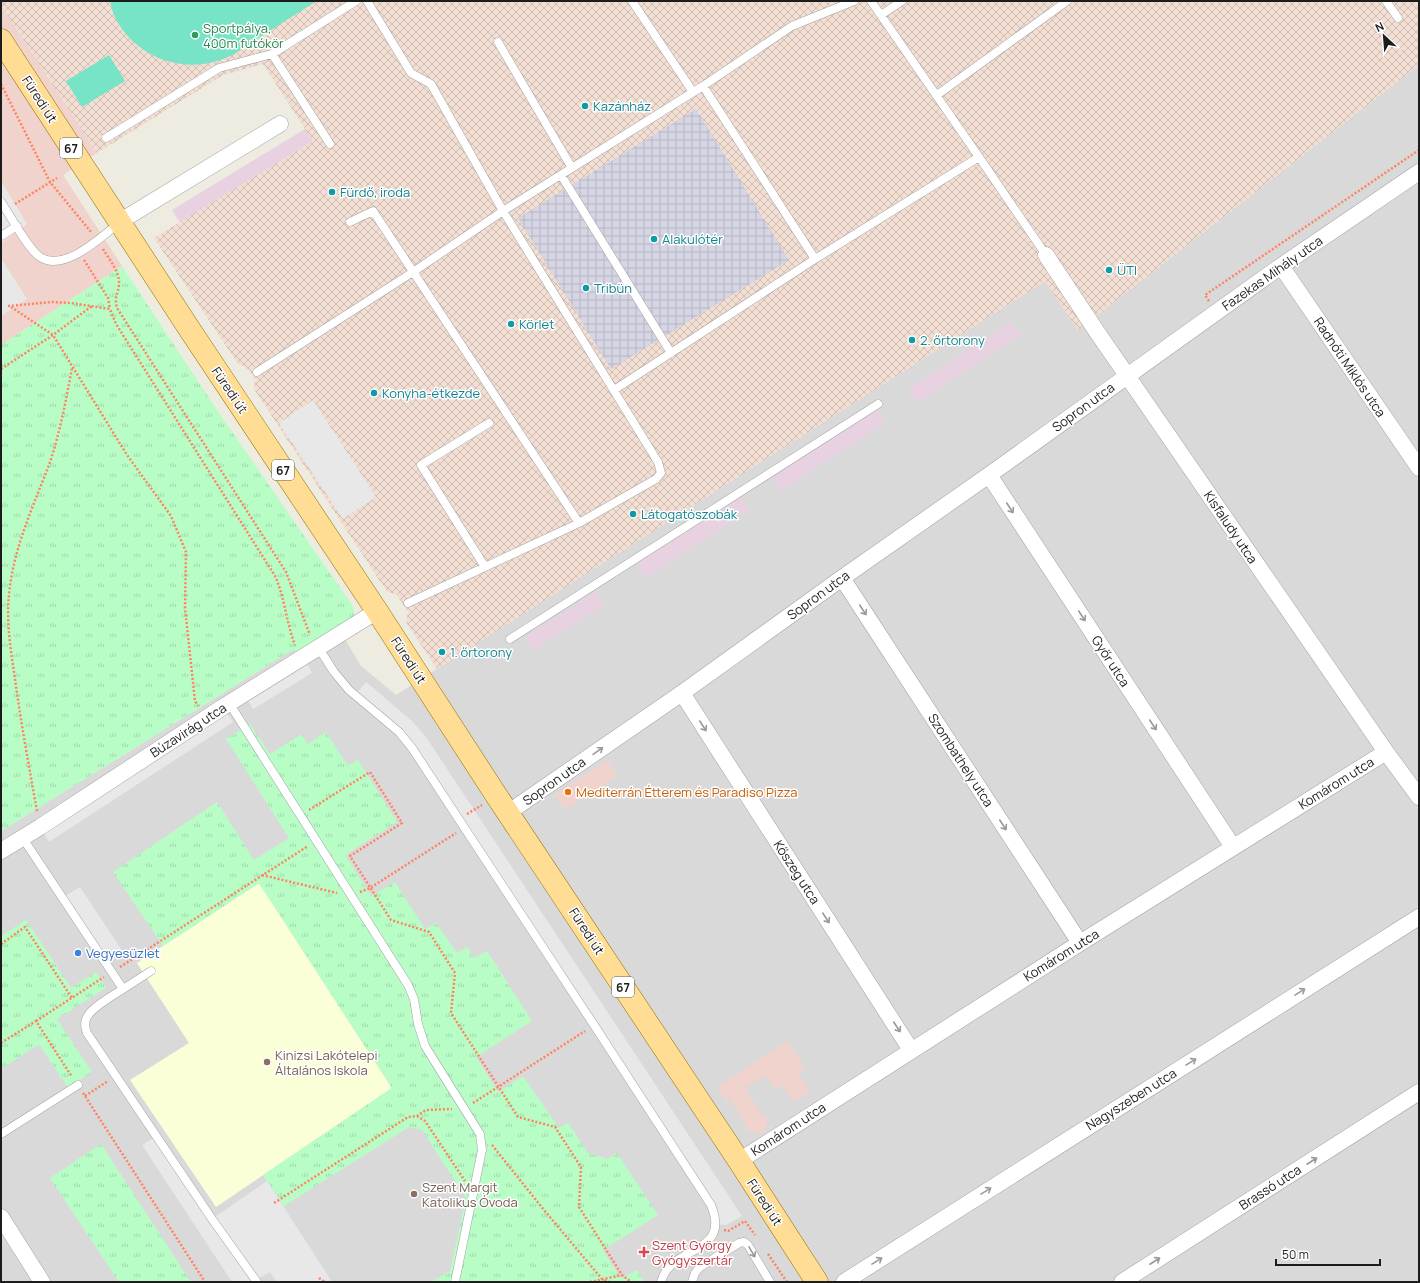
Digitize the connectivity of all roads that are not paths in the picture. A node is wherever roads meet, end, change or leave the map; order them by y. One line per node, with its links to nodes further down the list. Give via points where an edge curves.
1 (356, 1): 13 (lane)
2 (367, 1): 25 (lane, via 411,73 431,84)
3 (632, 1): 15 (lane)
4 (854, 1): 14 (lane, via 792,26)
5 (871, 1): 9 (lane)
6 (902, 1): 9 (lane)
7 (1067, 1): 16 (lane)
8 (1386, 1): 10 (lane)
9 (881, 15): 16 (lane)
10 (1398, 18)
11 (1, 40): 26 (main road, Füredi út / 67)
12 (498, 42): 21 (lane)
13 (272, 54): 18 (lane, via 219,68); 19 (lane)
14 (703, 86): 15 (lane); 31 (lane)
15 (693, 92): 21 (lane)
16 (937, 96): 20 (lane)
17 (280, 124): 26 (street)
18 (106, 138)
19 (330, 144)
20 (979, 157): 30 (lane); 31 (lane)
21 (572, 168): 23 (lane)
22 (1419, 172): 32 (street, Fazekas Mihály utca)
23 (561, 175): 25 (lane); 34 (lane)
24 (1, 202): 28 (lane)
25 (503, 211): 33 (lane); 37 (lane)
26 (119, 222): 28 (lane, via 79,252 64,260 51,261 40,257 30,247); 46 (main road, Füredi út / 67)
27 (350, 222): 33 (lane, via 373,211)
28 (17, 226): 29 (lane)
29 (1, 236)
30 (1046, 255): 36 (street, Kisfaludy utca)
31 (815, 259): 34 (lane)
32 (1281, 266): 36 (street, Fazekas Mihály utca); 40 (street, Radnóti Miklós utca)
33 (413, 272): 35 (lane); 42 (lane)
34 (671, 353): 37 (lane)
35 (257, 372)
36 (1127, 375): 41 (street, Sopron utca); 51 (street, Kisfaludy utca)
37 (614, 390): 42 (lane, via 658,462 661,472 656,479)
38 (878, 404): 47 (lane)
39 (489, 423): 43 (lane, via 421,466)
40 (1419, 468)
41 (989, 475): 44 (street, Sopron utca); 55 (street, Győr utca, one-way to 55)
42 (579, 523): 43 (lane)
43 (485, 567): 45 (lane)
44 (842, 578): 49 (street, Sopron utca); 58 (street, Szombathely utca, one-way to 58)
45 (408, 603)
46 (377, 611): 48 (street, Búzavirág utca); 53 (main road, Füredi út / 67)
47 (510, 639)
48 (318, 647): 50 (street, Búzavirág utca); 70 (lane, via 349,690 399,732 412,748 711,1204 715,1214 715,1230 711,1238 675,1262 666,1270)
49 (682, 693): 53 (street, Sopron utca, one-way to 49); 61 (street, Kőszeg utca, one-way to 61)
50 (230, 703): 54 (street, Búzavirág utca); 69 (lane, via 408,985 414,998 425,1046 480,1134 482,1150)
51 (1386, 752): 52 (street, Kisfaludy utca); 55 (street, Komárom utca)
52 (1419, 797)
53 (509, 812): 65 (main road, Füredi út / 67)
54 (22, 837): 56 (street, Búzavirág utca); 60 (lane)
55 (1233, 847): 58 (street, Komárom utca)
56 (1, 851)
57 (1419, 917): 74 (street, Nagyszeben utca, one-way to 57)
58 (1080, 943): 61 (street, Komárom utca)
59 (151, 971): 60 (lane)
60 (123, 989): 68 (lane, via 92,1010 85,1025 87,1033)
61 (897, 1056): 65 (street, Komárom utca)
62 (78, 1085): 64 (lane)
63 (1419, 1092): 75 (street, Brassó utca, one-way to 63)
64 (1, 1134)
65 (739, 1161): 73 (main road, Füredi út / 67)
66 (1, 1216): 67 (street)
67 (42, 1282)
68 (257, 1282)
69 (455, 1282)
70 (661, 1282)
71 (692, 1282): 72 (lane, one-way to 72, via 700,1267 744,1242)
72 (770, 1282)
73 (817, 1282)
74 (844, 1282)
75 (1122, 1282)

